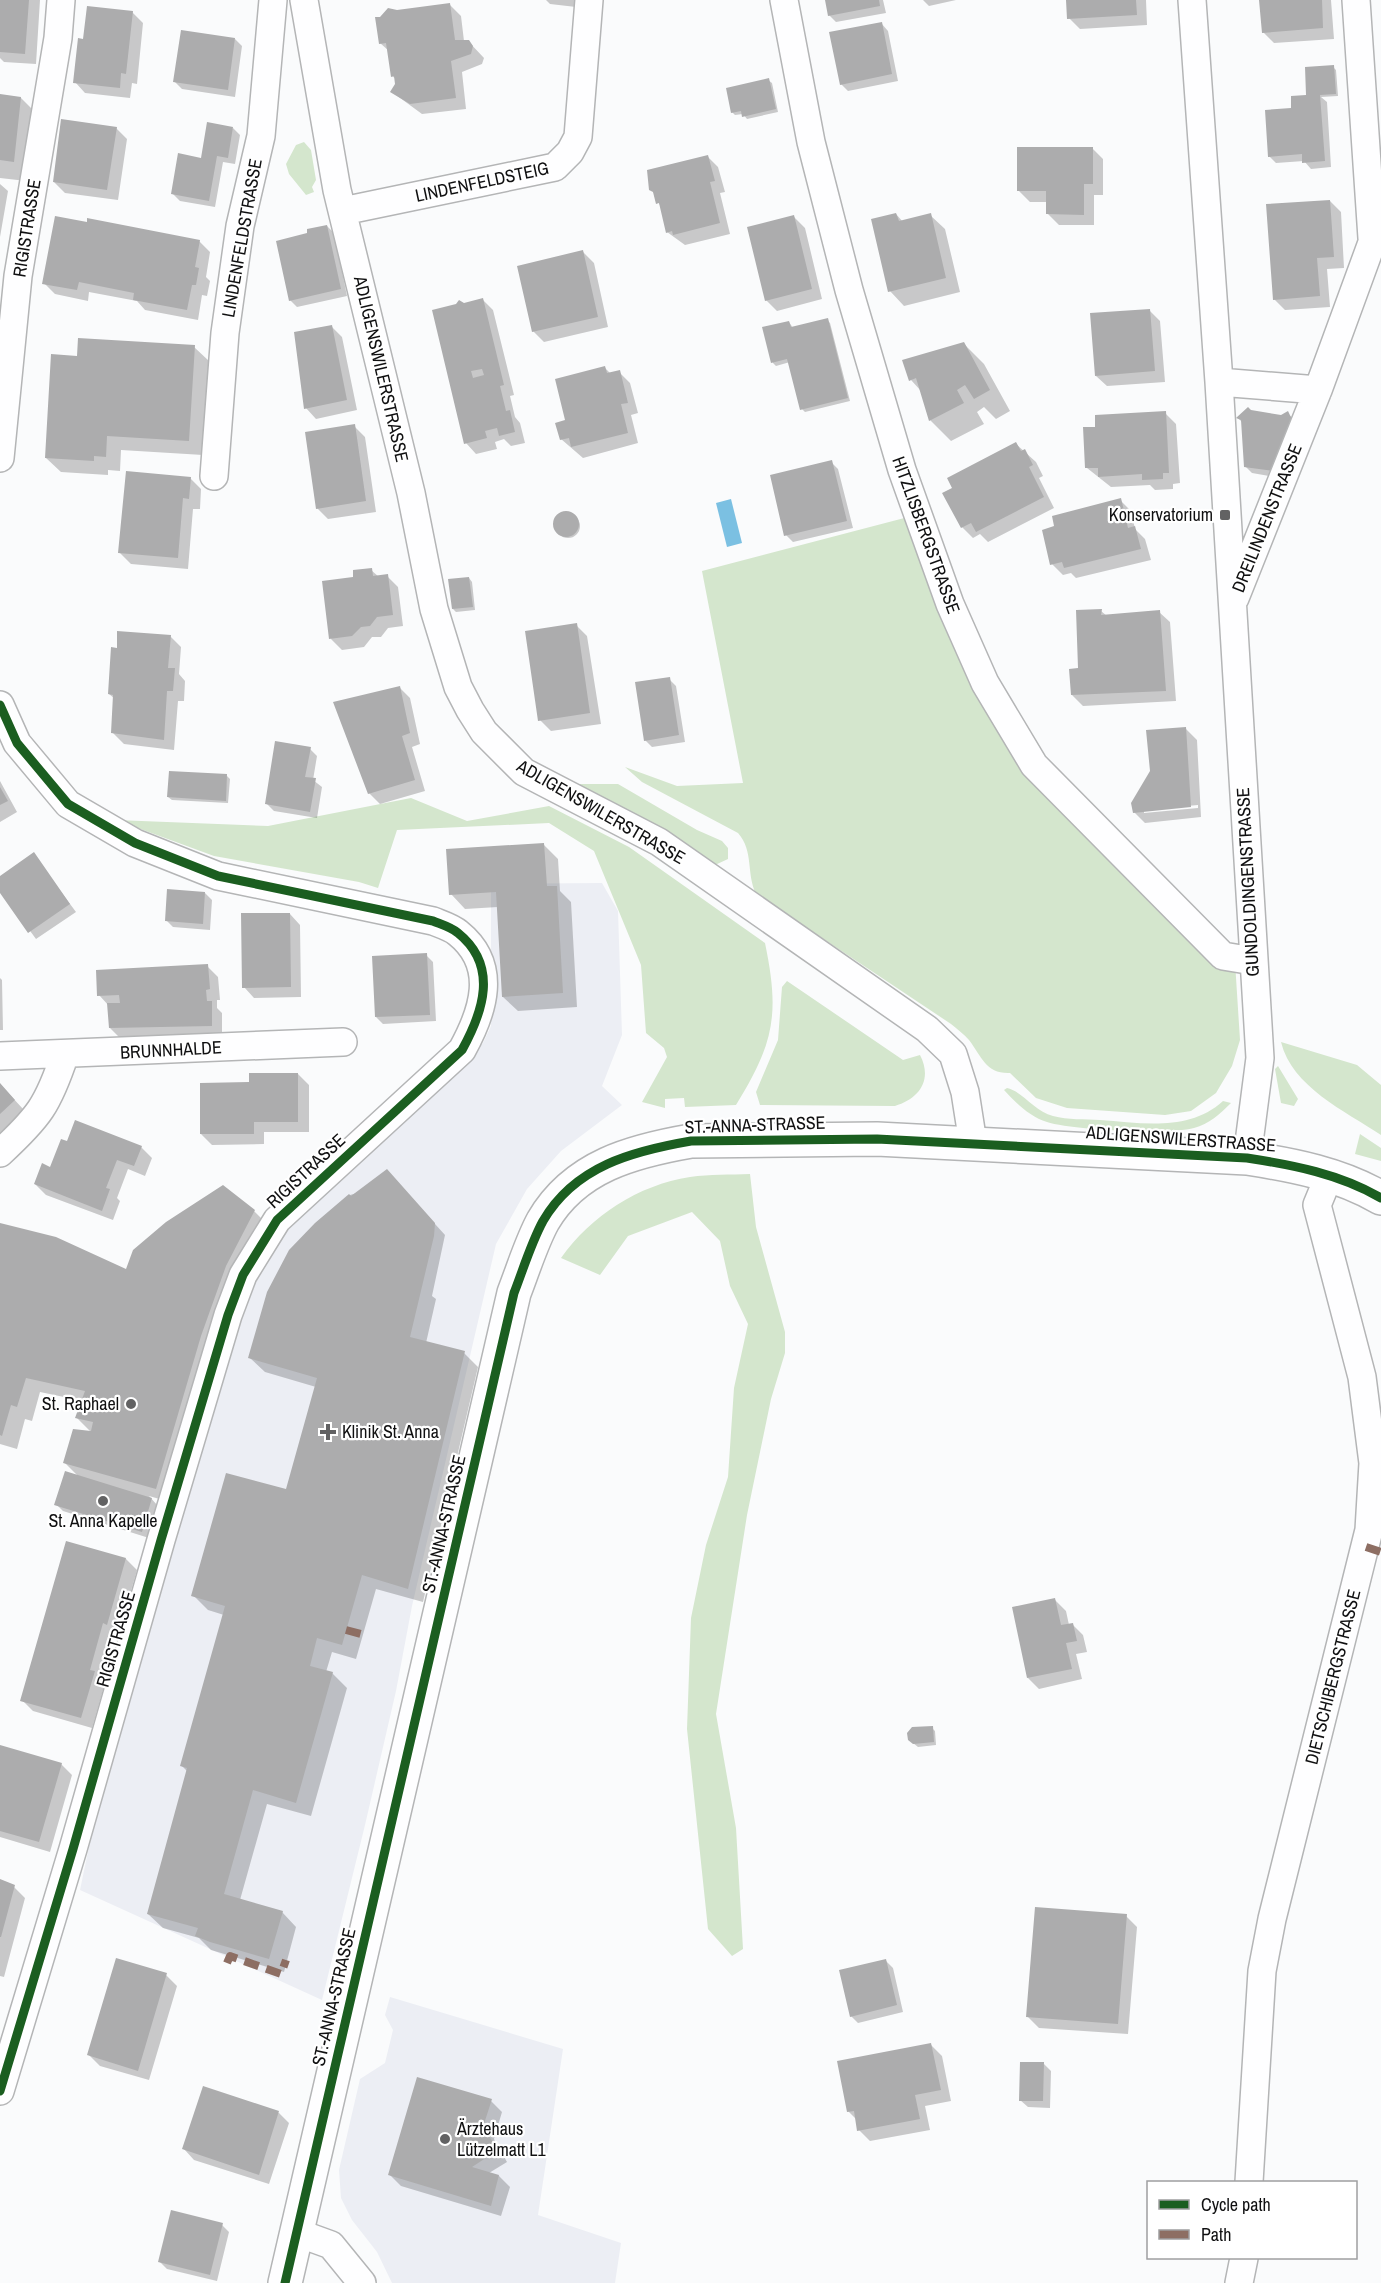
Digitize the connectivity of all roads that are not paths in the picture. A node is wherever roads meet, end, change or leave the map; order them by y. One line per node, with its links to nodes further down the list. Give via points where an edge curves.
1 (61, 0): 12 (street, RIGISTRASSE, via 18,276)
2 (273, 0): 13 (street, LINDENFELDSTRASSE, via 261,136 240,226 225,333)
3 (304, 0): 8 (street, ADLIGENSWILERSTRASSE)
4 (589, 0): 8 (street, LINDENFELDSTEIG, via 578,137 555,167)
5 (784, 0): 16 (street, HITZLISBERGSTRASSE, via 811,142 898,459 950,604 985,683 1034,765 1223,956)
6 (1192, 0): 10 (street, DREILINDENSTRASSE)
7 (1356, 0): 9 (street)
8 (343, 211): 20 (street, ADLIGENSWILERSTRASSE, via 411,493 434,609 459,687 484,732 524,772 659,842 927,1029 953,1054 965,1092)
9 (1376, 229): 11 (street, DREILINDENSTRASSE)
10 (1219, 382): 11 (street); 14 (street, DREILINDENSTRASSE)
11 (1318, 390): 14 (street, DREILINDENSTRASSE)
12 (0, 458)
13 (214, 476)
14 (1232, 605): 16 (street, GUNDOLDINGENSTRASSE)
15 (0, 705): 25 (street, RIGISTRASSE, via 17,743 68,804 135,843 218,876 433,921 458,932 479,958 485,994 478,1021 462,1050 277,1220 243,1275 164,1528)
16 (1253, 961): 22 (street, GUNDOLDINGENSTRASSE, via 1260,1058)
17 (343, 1042): 18 (street, BRUNNHALDE)
18 (65, 1054): 19 (street, BRUNNHALDE); 21 (street, via 51,1095 31,1125)
19 (0, 1056)
20 (973, 1143): 22 (main road, ADLIGENSWILERSTRASSE); 27 (main road, ST.-ANNA-STRASSE, via 691,1141 628,1154 584,1175 561,1196 543,1222 514,1293)
21 (0, 1153)
22 (1247, 1158): 23 (main road, ADLIGENSWILERSTRASSE, via 1300,1166)
23 (1329, 1176): 24 (main road, ADLIGENSWILERSTRASSE); 26 (street, DIETSCHIBERGSTRASSE, via 1317,1205 1362,1377 1373,1463 1369,1530 1262,1971)
24 (1381, 1198)
25 (0, 2091)
26 (1249, 2181)
27 (298, 2233): 29 (main road, ST.-ANNA-STRASSE); 30 (street, via 331,2245)
28 (1245, 2259): 31 (street)
29 (285, 2283)
30 (362, 2283)
31 (1239, 2283)

